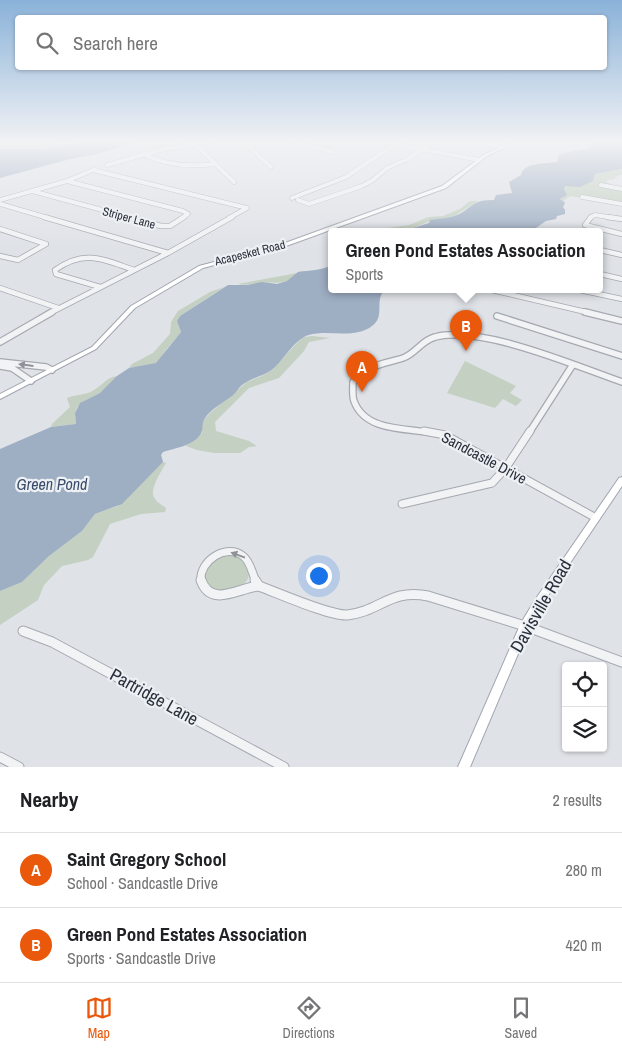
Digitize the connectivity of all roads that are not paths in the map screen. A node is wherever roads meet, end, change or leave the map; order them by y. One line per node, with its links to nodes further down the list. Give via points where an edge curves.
1 (78, 177): 7 (street)
2 (122, 177): 25 (street, via 246,208)
3 (229, 177): 8 (street)
4 (346, 177): 13 (street)
5 (377, 177): 14 (street, via 362,186 309,204)
6 (459, 177): 18 (main road, Acapesket Road, via 442,188)
7 (67, 181): 11 (street); 11 (street, Striper Lane, via 183,210 188,214 170,226 161,226)
8 (234, 182)
9 (600, 185): 10 (street)
10 (622, 189)
11 (32, 191): 15 (street)
12 (582, 197): 16 (street)
13 (292, 198)
14 (298, 200)
15 (0, 202): 25 (street)
16 (622, 204)
17 (622, 219): 19 (street, via 592,216 585,225)
18 (331, 228)
19 (591, 228)
20 (0, 229): 27 (street, via 46,244 18,260)
21 (328, 229): 44 (main road, Acapesket Road, via 287,244 201,266 133,308 97,346)
22 (603, 230): 23 (street)
23 (622, 234)
24 (603, 251): 26 (street)
25 (168, 253): 28 (street)
26 (622, 254)
27 (0, 256)
28 (134, 270): 32 (street); 32 (street, via 84,256 55,270 56,274)
29 (603, 275): 30 (street)
30 (622, 279)
31 (0, 288): 36 (street)
32 (100, 288): 36 (street)
33 (505, 293): 38 (street)
34 (593, 293): 35 (street)
35 (622, 300)
36 (58, 308): 39 (street)
37 (497, 316): 40 (street)
38 (622, 321)
39 (0, 342)
40 (622, 356)
41 (0, 362): 44 (street, one-way to 41)
42 (0, 366): 45 (street, via 12,368)
43 (572, 366): 46 (street, Sandcastle Drive); 48 (street); 48 (street, Sandcastle Drive, via 497,341 451,335 434,337 417,352 367,369 353,382 354,403 364,417 389,428 445,435)
44 (52, 370): 45 (main road, Acapesket Road)
45 (31, 382): 47 (main road, Acapesket Road)
46 (622, 382)
47 (0, 397)
48 (505, 469): 50 (street, via 492,483); 51 (street, Sandcastle Drive)
49 (622, 480): 51 (main road, Davisville Road)
50 (402, 504)
51 (596, 518): 53 (main road, Davisville Road)
52 (259, 586): 52 (street, one-way to 52, via 250,562 236,553 214,556 201,572 203,585 218,595); 53 (street, via 339,615 362,612 396,596 414,594)
53 (525, 626): 55 (street); 59 (main road, Davisville Road)
54 (23, 631): 58 (street, Partridge Lane, via 52,642)
55 (622, 662)
56 (0, 757): 57 (street)
57 (19, 767)
58 (284, 767)
59 (464, 767)

